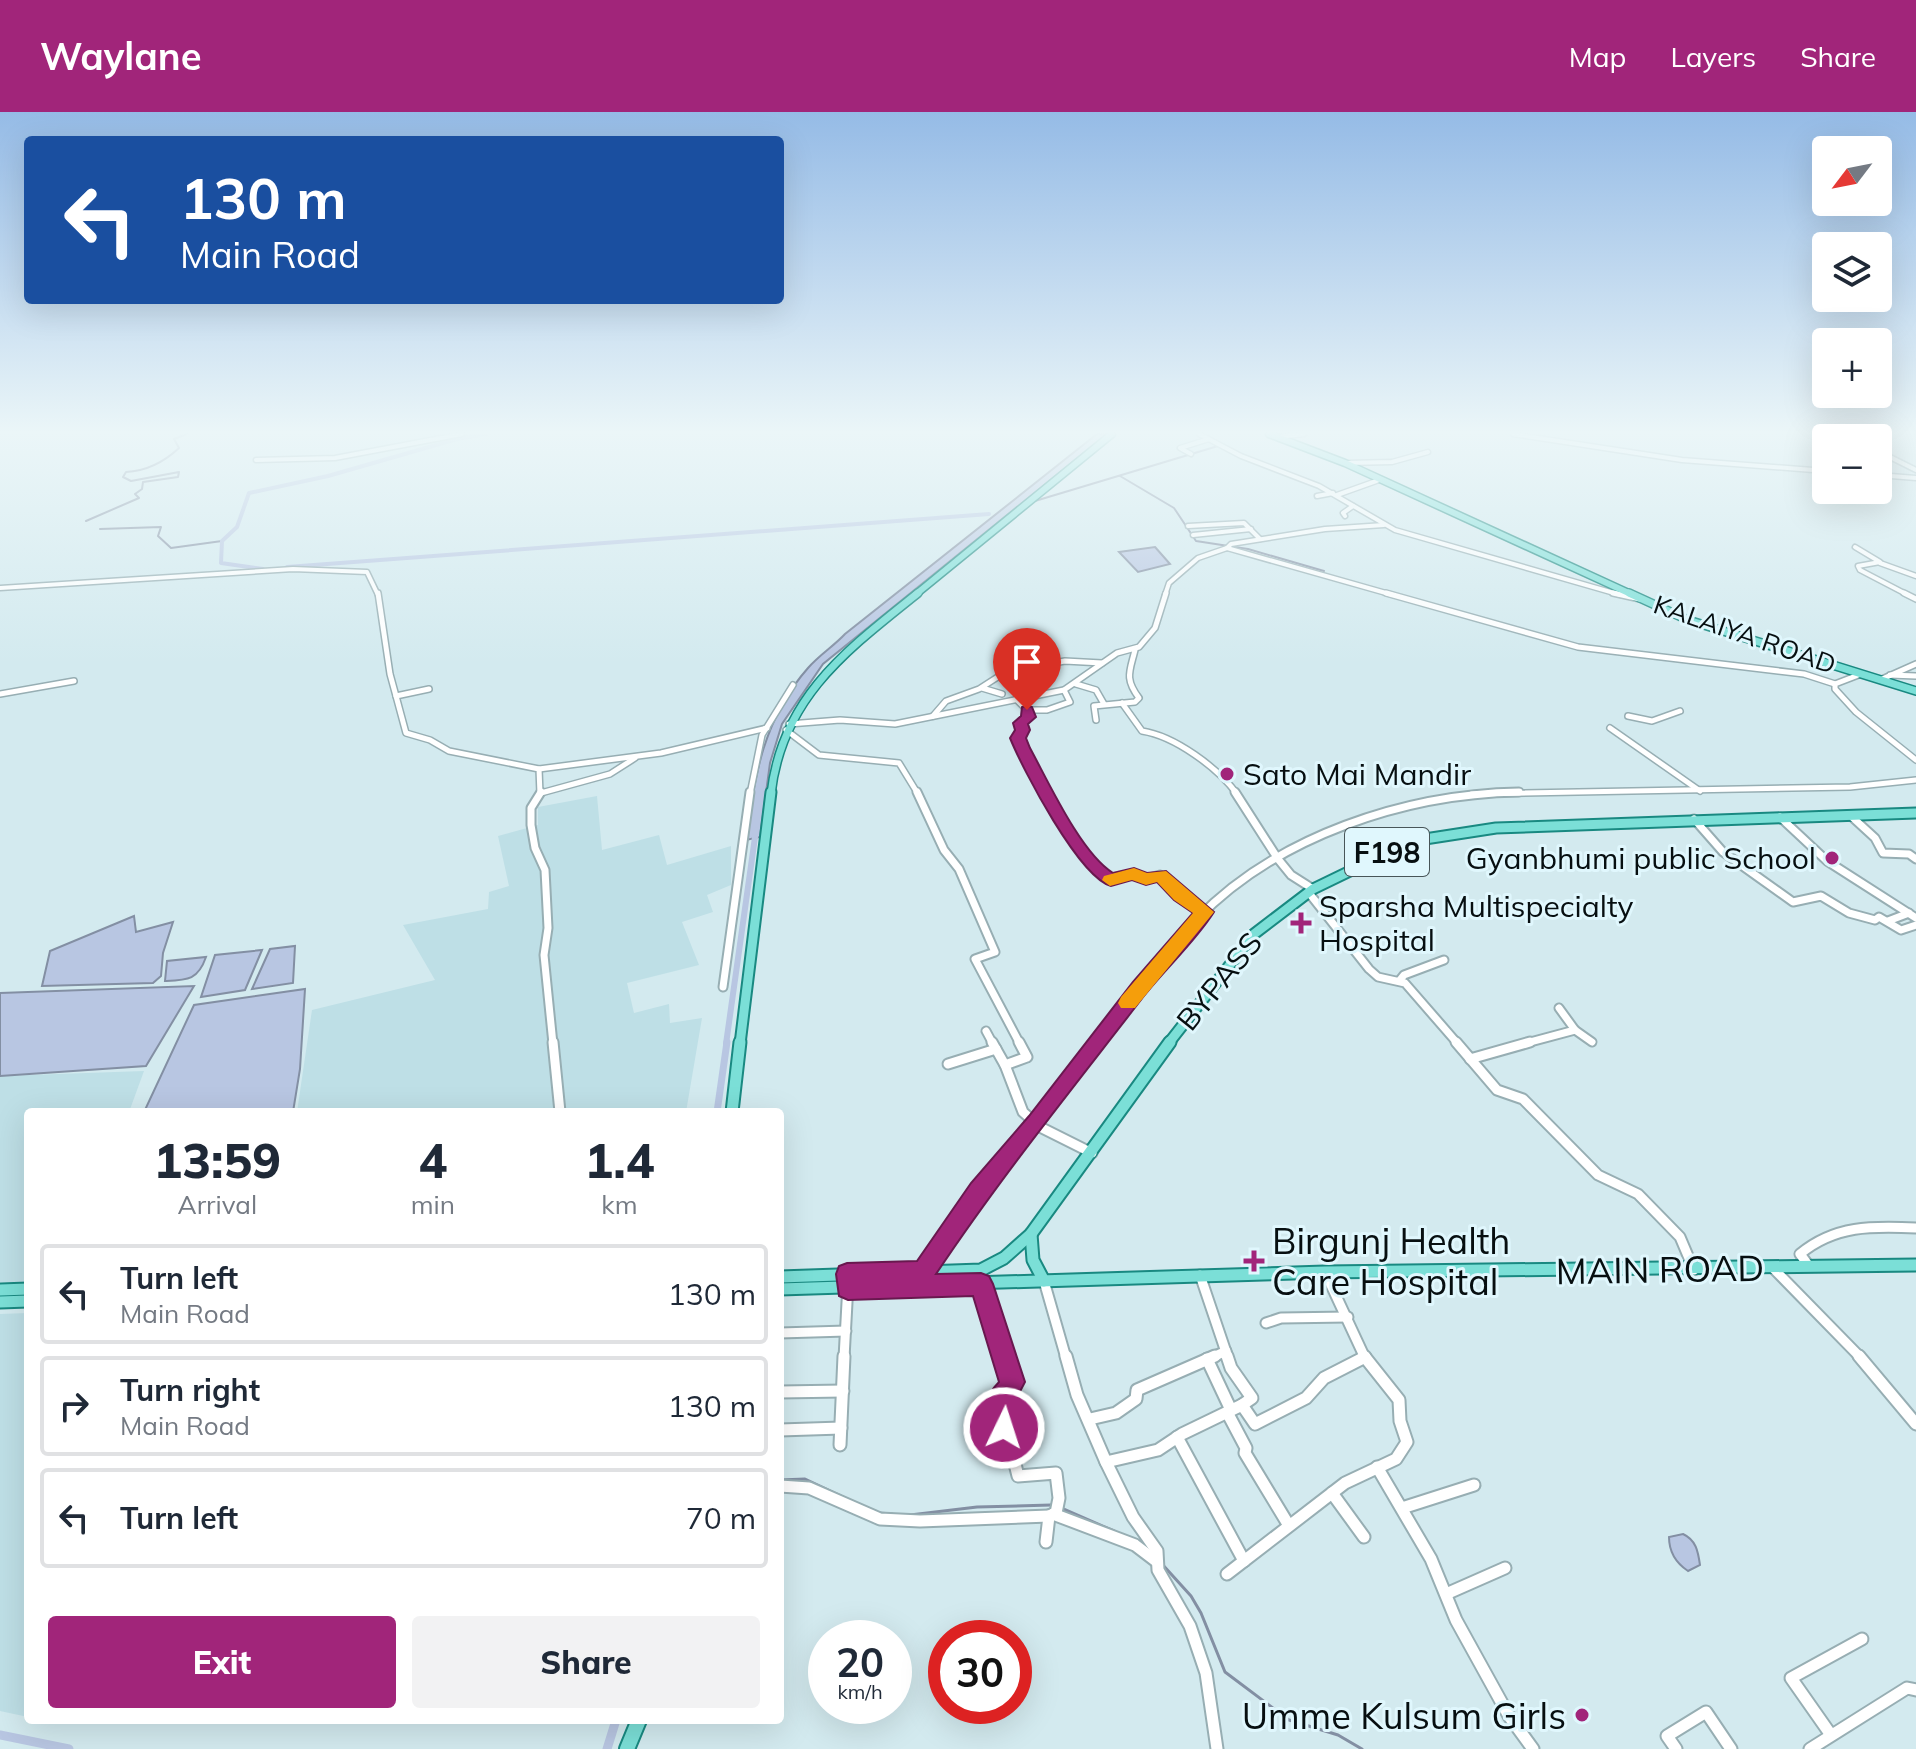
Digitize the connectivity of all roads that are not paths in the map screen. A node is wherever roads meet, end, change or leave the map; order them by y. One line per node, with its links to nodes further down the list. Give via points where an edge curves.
1 (1019, 510): 44 (main road, via 843,654 819,677)
2 (1347, 510): 5 (street)
3 (1360, 510): 6 (street)
4 (1446, 510): 17 (main road, KALAIYA ROAD)
5 (1345, 516)
6 (1384, 525): 10 (street); 17 (street)
7 (1188, 526): 8 (street, via 1244,523)
8 (1251, 529): 9 (street); 10 (street)
9 (1193, 535)
10 (1260, 539): 11 (street)
11 (1227, 547): 18 (street, via 1198,558 1169,583 1155,628); 27 (street, via 1578,647 1804,674)
12 (1855, 547): 13 (street)
13 (1880, 563): 14 (street); 16 (street, via 1857,567)
14 (1916, 576)
15 (0, 588): 35 (street, via 293,569 367,572 375,583)
16 (1916, 599)
17 (1645, 600): 21 (main road, KALAIYA ROAD, via 1688,620)
18 (1135, 650): 19 (street); 37 (street, via 1129,662 1130,682 1139,698)
19 (1102, 663): 26 (street); 29 (street, via 1036,664 1002,673)
20 (1916, 664): 22 (street)
21 (1861, 674): 24 (main road, KALAIYA ROAD); 27 (street)
22 (1888, 675): 23 (street); 24 (street)
23 (1916, 676)
24 (1880, 680): 32 (main road, KALAIYA ROAD)
25 (74, 681): 33 (street)
26 (1076, 684): 31 (street); 38 (street, via 1096,690)
27 (1835, 684): 48 (street, via 1856,712)
28 (793, 685): 45 (street)
29 (982, 688): 34 (street); 41 (street, via 943,702)
30 (429, 689): 35 (street)
31 (1064, 690): 36 (street); 39 (street, via 1070,702)
32 (1916, 691)
33 (0, 694)
34 (1002, 694)
35 (396, 696): 49 (street, via 410,735 449,751)
36 (1016, 699): 39 (street); 41 (street)
37 (1122, 703): 38 (street); 57 (street, via 1142,731 1156,733 1227,781)
38 (1104, 704): 43 (street, via 1094,706)
39 (1027, 710): 60 (street, via 1029,717 1020,723 1018,738 1022,748 1097,871 1111,880 1160,875)
40 (1680, 711): 42 (street, via 1652,721)
41 (933, 716): 44 (street, via 895,724 840,720)
42 (1628, 716)
43 (1096, 720)
44 (788, 727): 74 (street, via 819,755 899,763 959,869 995,952 975,959 1027,1057); 76 (main road, via 773,774)
45 (767, 728): 47 (street); 66 (street, via 752,776)
46 (1610, 728): 51 (street)
47 (638, 757): 49 (street); 52 (street, via 610,774)
48 (1916, 760)
49 (539, 769): 52 (street)
50 (1916, 780): 51 (street)
51 (1700, 791): 57 (street, via 1480,793 1428,799 1371,815)
52 (541, 793): 75 (street, via 531,808 531,825 545,870 544,955)
53 (1916, 813): 54 (main road, BYPASS / F198)
54 (1851, 816): 55 (main road, BYPASS / F198); 58 (street, via 1883,853)
55 (1780, 817): 56 (main road, BYPASS / F198); 61 (street, via 1834,869)
56 (1694, 819): 59 (main road, BYPASS / F198, via 1443,835 1412,841); 62 (street, via 1723,852 1793,902 1821,896 1849,913)
57 (1278, 859): 59 (street); 60 (street)
58 (1916, 859)
59 (1311, 891): 65 (street, via 1378,977); 78 (main road, BYPASS / F198, via 1254,934)
60 (1205, 912): 77 (street)
61 (1913, 915): 62 (street)
62 (1888, 921): 63 (street, via 1901,930)
63 (1916, 925)
64 (1444, 960): 65 (street)
65 (1400, 980): 72 (street)
66 (723, 987)
67 (1559, 1008): 68 (street)
68 (1575, 1030): 70 (street); 72 (street)
69 (986, 1031): 71 (street)
70 (1592, 1042)
71 (996, 1049): 73 (street); 74 (street)
72 (1470, 1059): 84 (street, via 1497,1090 1523,1099 1598,1175 1638,1194 1680,1237)
73 (948, 1064)
74 (1005, 1065): 77 (street, via 1023,1112)
75 (560, 1108)
76 (732, 1108)
77 (1036, 1122): 78 (street); 86 (street, via 979,1191)
78 (1092, 1153): 80 (main road, BYPASS / F198)
79 (1916, 1228): 83 (street, via 1845,1227 1814,1240 1800,1254)
80 (1031, 1234): 86 (main road, BYPASS / F198, via 993,1265); 90 (main road, via 1033,1260)
81 (1916, 1265): 83 (main road, MAIN ROAD)
82 (1770, 1266): 83 (main road, MAIN ROAD); 84 (main road, MAIN ROAD); 109 (street, via 1874,1372)
83 (1809, 1266)
84 (1694, 1270): 85 (main road, MAIN ROAD)
85 (1325, 1272): 88 (main road, MAIN ROAD); 98 (street)
86 (923, 1273): 87 (main road)
87 (847, 1274): 89 (main road); 92 (street)
88 (1200, 1275): 90 (main road, MAIN ROAD); 102 (street)
89 (784, 1277)
90 (1044, 1281): 91 (main road, MAIN ROAD); 108 (street, via 1077,1395)
91 (981, 1284): 92 (main road, MAIN ROAD); 120 (street, via 1012,1382 999,1400 1018,1476 1056,1473 1059,1498)
92 (848, 1288): 94 (main road, MAIN ROAD); 100 (street)
93 (24, 1289): 95 (main road)
94 (784, 1289)
95 (0, 1290)
96 (24, 1301): 97 (main road)
97 (0, 1302)
98 (1348, 1317): 99 (street); 103 (street)
99 (1266, 1323)
100 (846, 1331): 101 (street); 105 (street)
101 (784, 1333)
102 (1226, 1351): 104 (street); 107 (street, via 1233,1372 1252,1398)
103 (1365, 1357): 107 (street, via 1324,1378 1306,1398 1255,1424); 115 (street, via 1399,1400 1407,1442 1396,1459)
104 (1207, 1359): 107 (street); 108 (street, via 1137,1390 1136,1399 1116,1413)
105 (843, 1391): 106 (street); 110 (street)
106 (784, 1392)
107 (1234, 1410): 112 (street); 121 (street, via 1245,1453)
108 (1090, 1419): 114 (street)
109 (1916, 1424)
110 (841, 1428): 111 (street); 113 (street)
111 (784, 1430)
112 (1177, 1437): 114 (street, via 1158,1450); 125 (street)
113 (840, 1445)
114 (1106, 1462): 124 (street)
115 (1377, 1467): 118 (street); 119 (street)
116 (1474, 1485): 119 (street)
117 (784, 1486): 120 (street, via 809,1488 880,1519)
118 (1332, 1493): 121 (street); 122 (street)
119 (1402, 1508): 128 (street)
120 (1053, 1514): 123 (street); 124 (street)
121 (1288, 1524): 125 (street)
122 (1364, 1537)
123 (1046, 1542)
124 (1156, 1556): 134 (street, via 1206,1673)
125 (1244, 1561): 127 (street)
126 (1505, 1568): 128 (street)
127 (1227, 1574)
128 (1446, 1594): 135 (street, via 1509,1716)
129 (1862, 1639): 132 (street, via 1791,1678)
130 (1916, 1690): 132 (street, via 1907,1688)
131 (637, 1724): 133 (main road)
132 (1831, 1735): 138 (street)
133 (627, 1749)
134 (1217, 1749)
135 (1533, 1749)
136 (1676, 1749): 137 (street, via 1667,1736 1706,1712)
137 (1731, 1749)
138 (1810, 1749)

